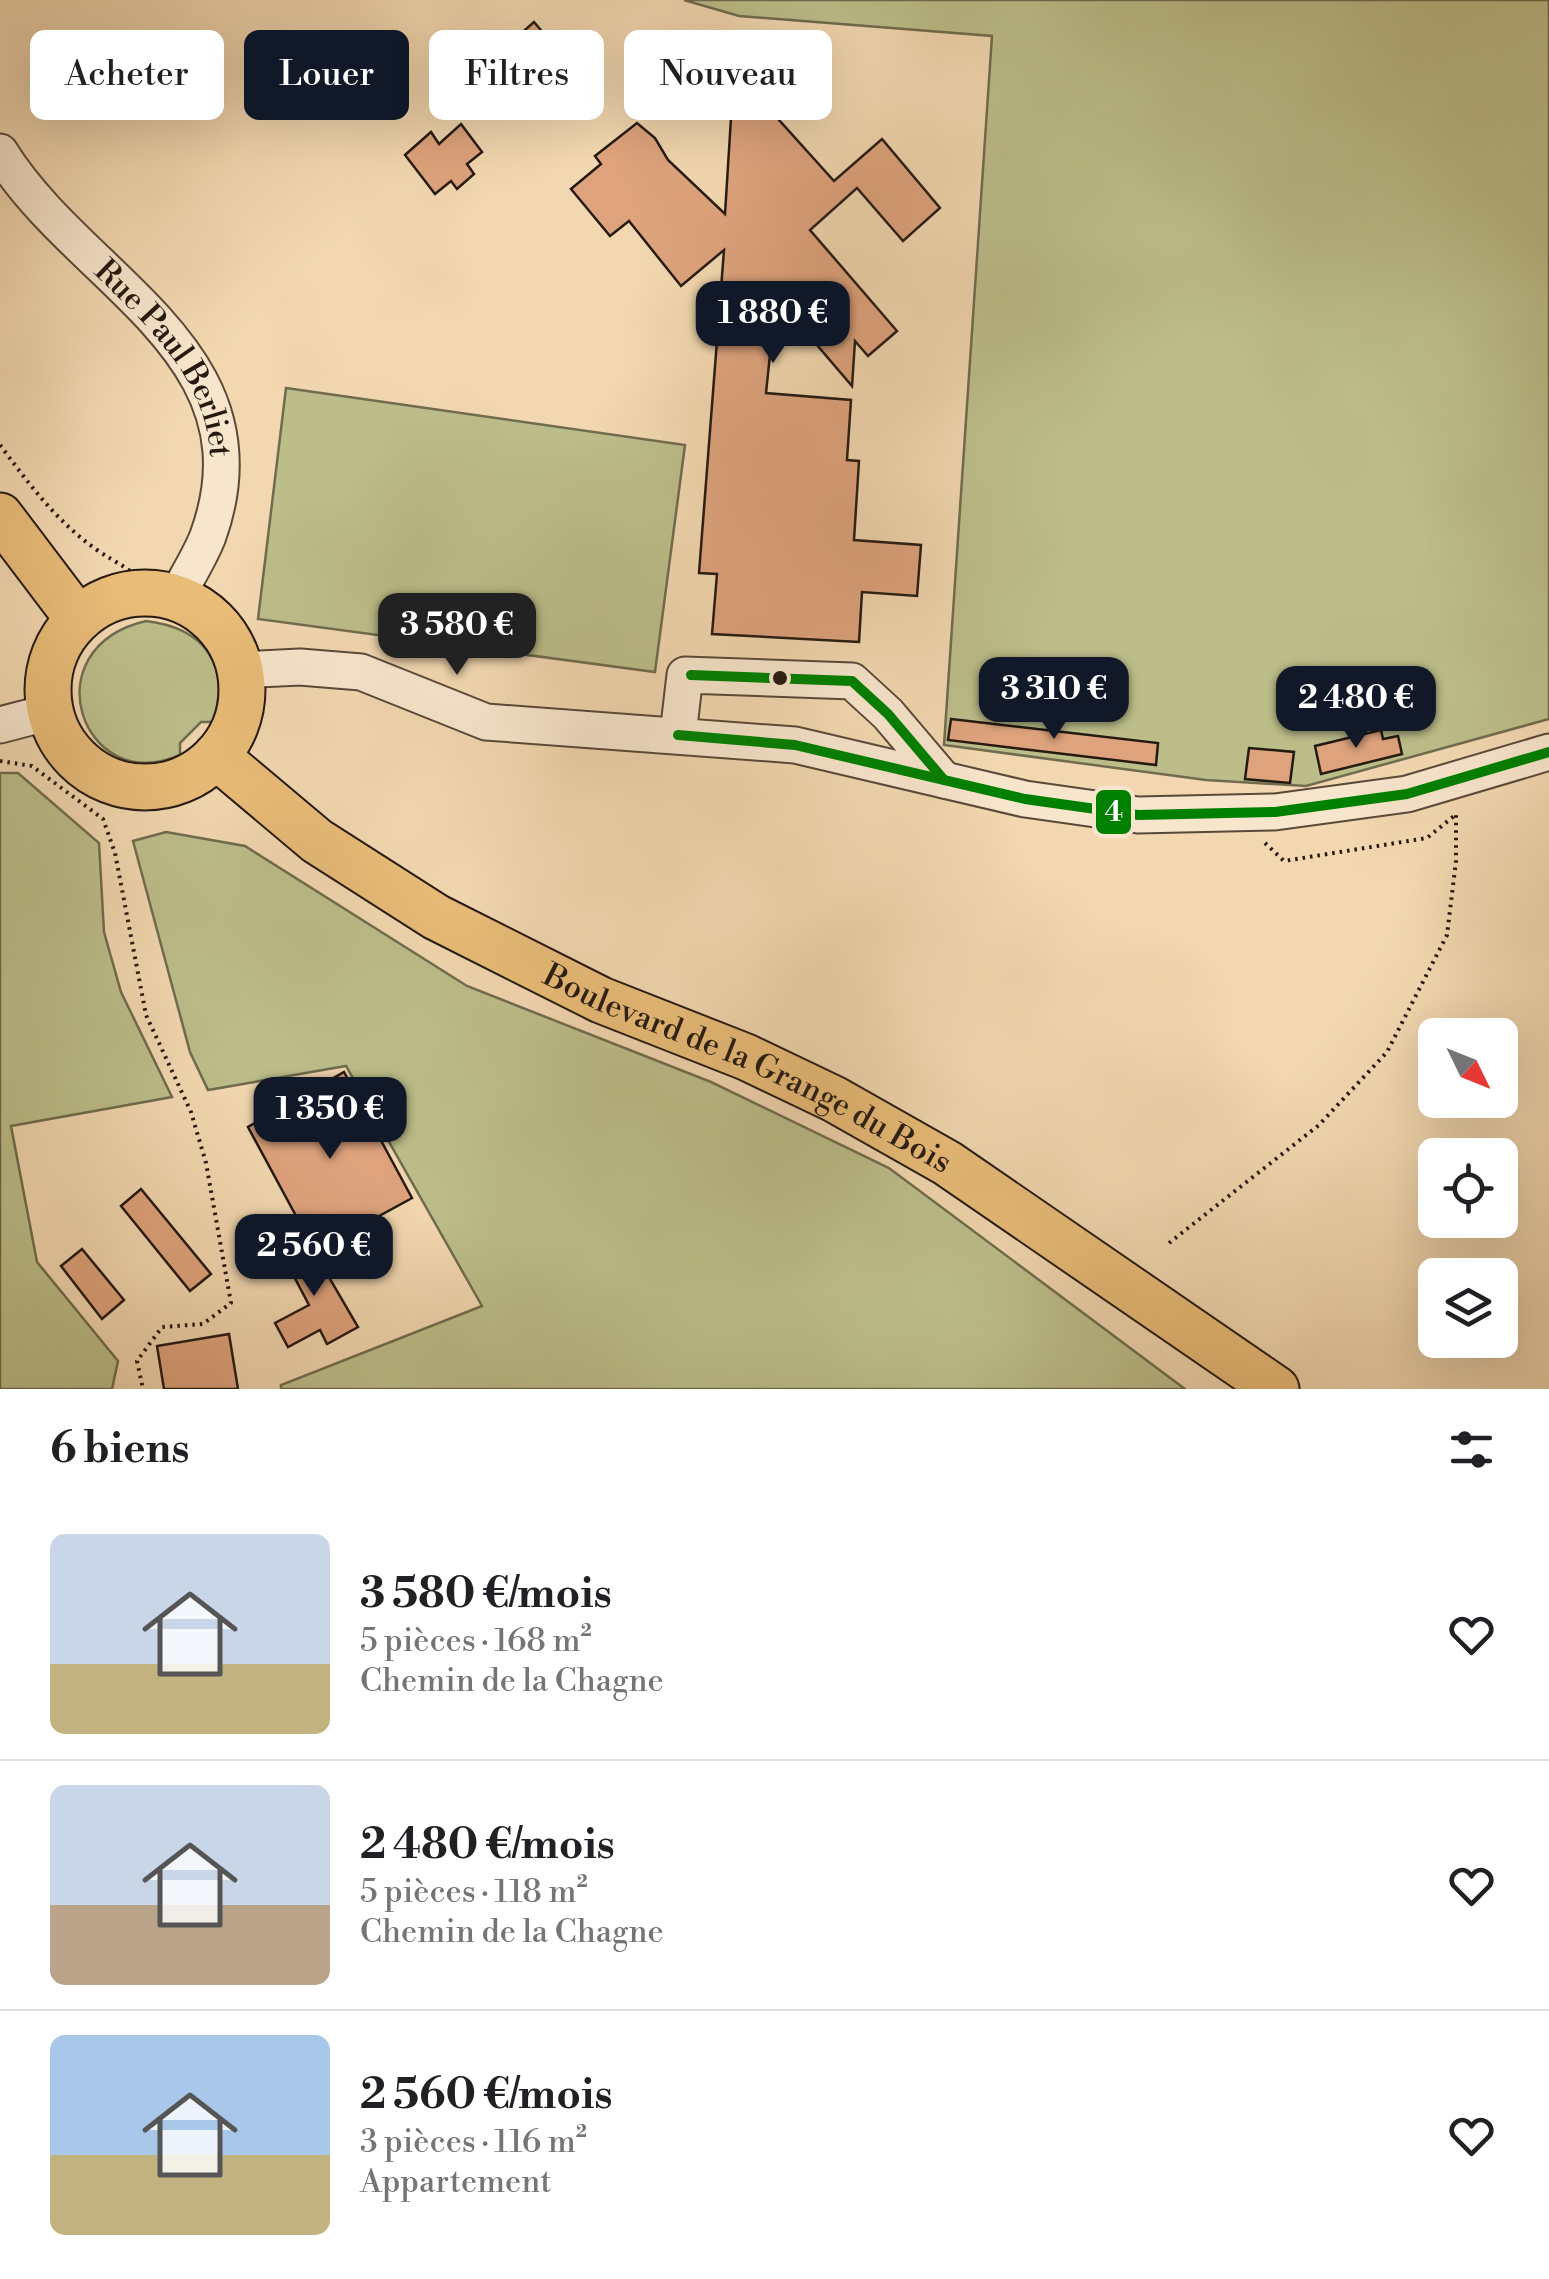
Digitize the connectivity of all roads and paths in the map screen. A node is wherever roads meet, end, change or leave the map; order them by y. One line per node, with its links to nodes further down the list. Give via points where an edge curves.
1 (0, 152): 4 (street, Rue Paul Berliet, via 170,336 208,390 224,450 208,535)
2 (0, 445): 4 (path, via 42,502)
3 (0, 516): 5 (main road)
4 (163, 595): 5 (main road, via 122,595); 6 (main road, via 206,614 228,639)
5 (78, 619): 7 (main road, via 52,662)
6 (240, 670): 9 (street, via 361,672 486,722); 11 (main road, via 239,716)
7 (50, 712): 8 (street); 11 (main road, via 71,753 108,780 155,787 198,771)
8 (0, 726)
9 (678, 734): 13 (street, via 795,745); 13 (street, via 685,675 852,681)
10 (1549, 752): 13 (street, via 1408,794 1275,812 1138,815)
11 (216, 756): 17 (main road, Boulevard de la Grange du Bois, via 317,842 436,917 601,1000 834,1099 947,1164)
12 (0, 761): 16 (path, via 32,766 102,818 115,853 146,1016 192,1112 206,1163 231,1303 202,1324 162,1327 136,1361)
13 (944, 780)
14 (1456, 814): 15 (path, via 1446,934 1387,1052 1319,1124)
15 (1169, 1243)
16 (142, 1389)
17 (1276, 1389)

